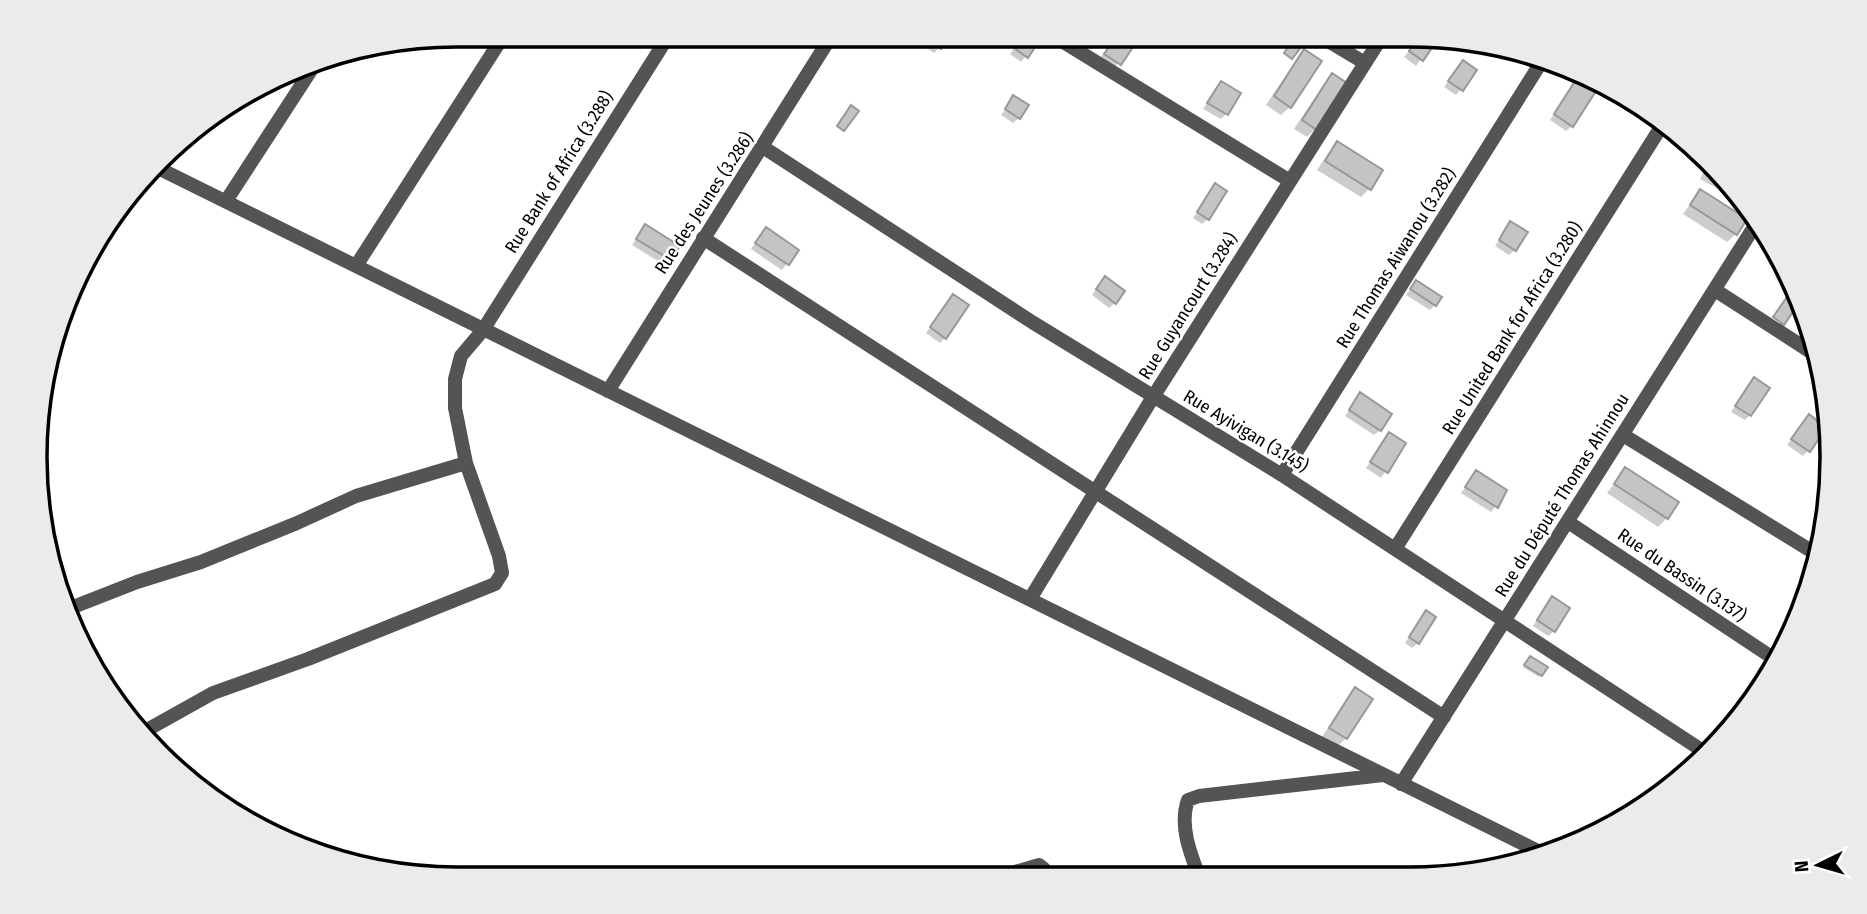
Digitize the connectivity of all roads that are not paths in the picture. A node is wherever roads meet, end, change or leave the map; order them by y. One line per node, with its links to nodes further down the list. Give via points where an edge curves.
1 (496, 47): 17 (street)
2 (660, 47): 19 (street, Rue Bank of Africa (3.288))
3 (824, 47): 11 (street, Rue des Jeunes (3.286))
4 (1072, 47): 13 (street)
5 (1337, 47): 7 (street)
6 (1376, 47): 7 (street, Rue Guyancourt (3.284))
7 (1365, 64): 13 (street, Rue Guyancourt (3.284))
8 (1538, 68): 25 (street, Rue Thomas Aiwanou (3.282))
9 (308, 75): 14 (street)
10 (1658, 131): 28 (street, Rue United Bank for Africa (3.280))
11 (762, 147): 16 (street, Rue des Jeunes (3.286)); 22 (street, Rue Ayivigan (3.145))
12 (164, 171): 14 (street)
13 (1290, 181): 22 (street, Rue Guyancourt (3.284))
14 (226, 201): 17 (street)
15 (1752, 230): 18 (street, Rue du Député Thomas Ahinnou)
16 (703, 238): 21 (street, Rue des Jeunes (3.286)); 26 (street)
17 (356, 266): 19 (street)
18 (1715, 290): 20 (street); 23 (street, Rue du Député Thomas Ahinnou)
19 (483, 330): 21 (street); 24 (street, Rue Bank of Africa (3.288), via 461,356 455,379 455,408)
20 (1805, 348)
21 (608, 391): 30 (street)
22 (1153, 397): 25 (street, Rue Ayivigan (3.145)); 26 (street, Rue Guyancourt (3.284))
23 (1623, 435): 27 (street, Rue du Député Thomas Ahinnou); 29 (street)
24 (466, 463): 31 (street, via 355,496 201,562); 35 (street, Rue Bank of Africa (3.288), via 499,556 502,572 495,584 213,693)
25 (1282, 475): 28 (street, Rue Ayivigan (3.145))
26 (1096, 492): 30 (street, Rue Guyancourt (3.284)); 34 (street)
27 (1568, 522): 32 (street, Rue du Député Thomas Ahinnou); 33 (street, Rue du Bassin (3.137))
28 (1395, 549): 32 (street, Rue Ayivigan (3.145))
29 (1809, 549)
30 (1030, 599): 37 (street)
31 (75, 606)
32 (1505, 621): 34 (street, Rue du Député Thomas Ahinnou); 36 (street, Rue Ayivigan (3.145))
33 (1768, 655)
34 (1444, 717): 38 (street, Rue du Député Thomas Ahinnou)
35 (150, 728)
36 (1699, 748)
37 (1384, 775): 38 (street); 40 (street, via 1188,800 1185,833)
38 (1401, 784): 39 (street)
39 (1532, 848)
40 (1196, 867)

